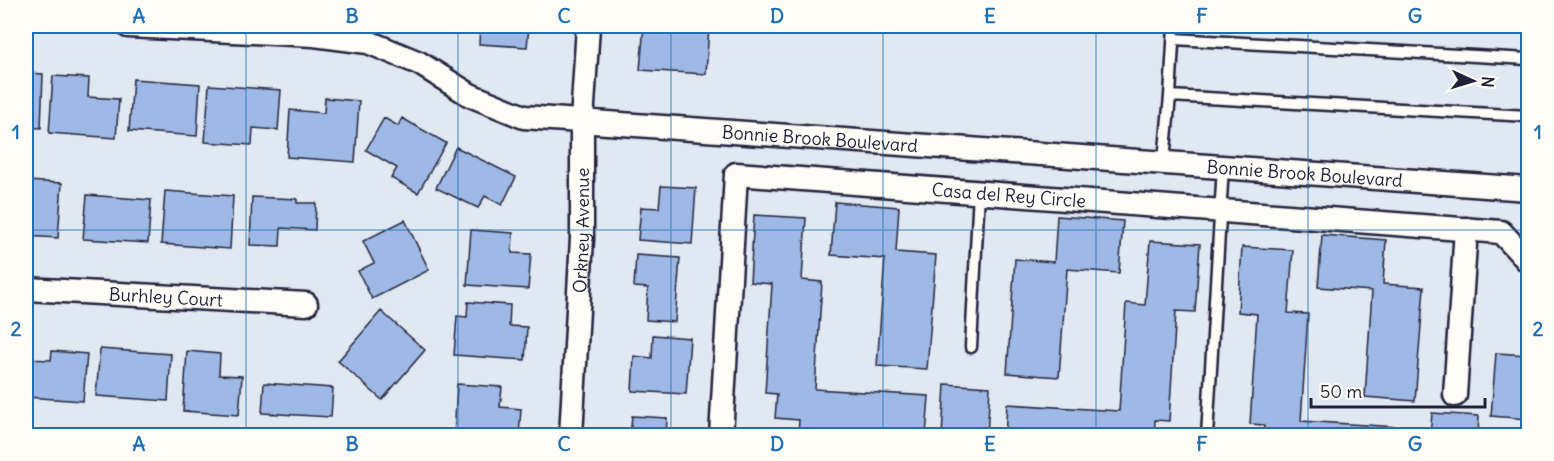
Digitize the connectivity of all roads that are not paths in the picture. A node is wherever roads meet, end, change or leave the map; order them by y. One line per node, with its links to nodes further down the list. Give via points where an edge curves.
1 (128, 26): 8 (street, Bonnie Brook Boulevard, via 314,35 368,42 419,63 470,95 524,117)
2 (588, 26): 8 (street, Orkney Avenue)
3 (1174, 26): 4 (lane)
4 (1173, 39): 5 (lane); 6 (lane)
5 (1528, 59)
6 (1170, 96): 7 (lane); 9 (lane)
7 (1528, 116)
8 (582, 121): 9 (street, Bonnie Brook Boulevard); 20 (street, Orkney Avenue, via 582,238)
9 (1164, 161): 10 (street, Bonnie Brook Boulevard)
10 (1223, 165): 11 (street, Bonnie Brook Boulevard); 13 (lane)
11 (1528, 189)
12 (979, 191): 13 (street, Casa del Rey Circle); 18 (lane); 21 (street, Casa del Rey Circle, via 736,174)
13 (1220, 209): 14 (street, Casa del Rey Circle); 22 (lane)
14 (1466, 229): 15 (street, Casa del Rey Circle, via 1501,232); 19 (street)
15 (1528, 261)
16 (26, 289): 17 (street, Burhley Court)
17 (306, 304)
18 (971, 347)
19 (1455, 395)
20 (571, 435)
21 (721, 435)
22 (1208, 435)

